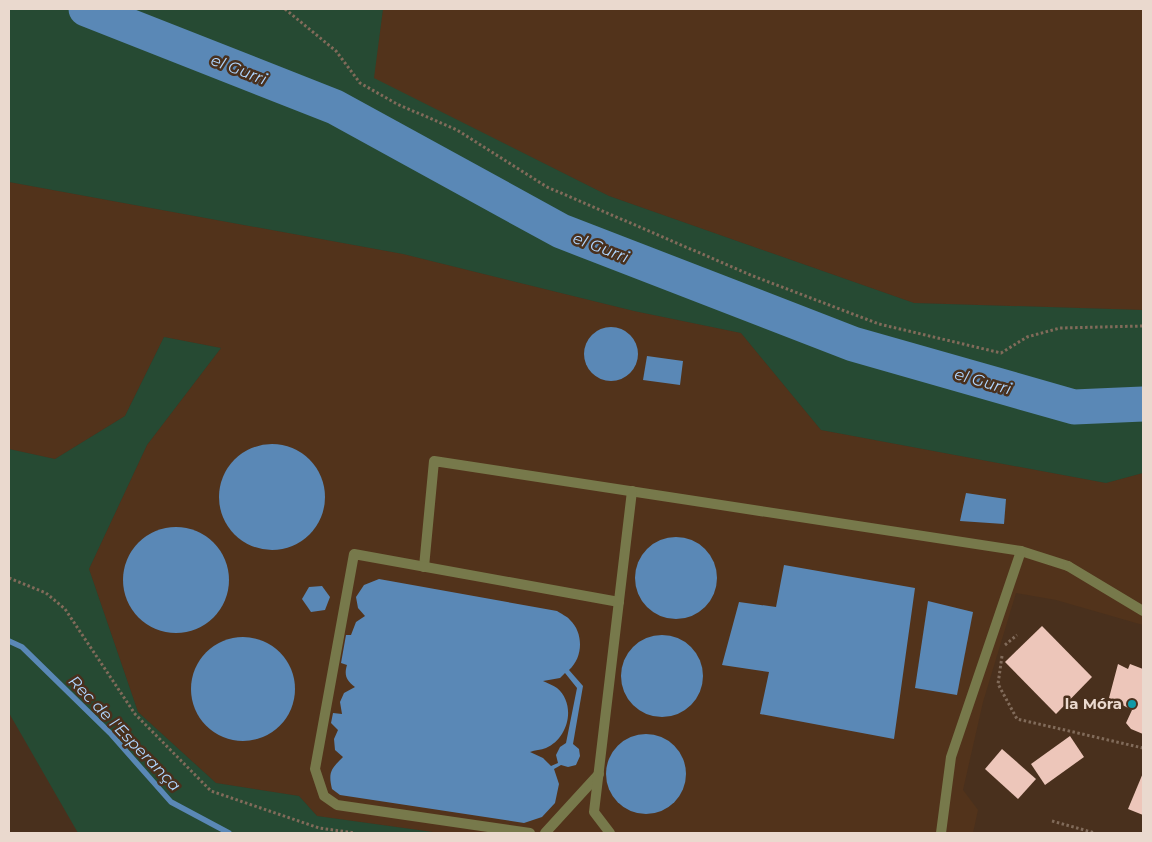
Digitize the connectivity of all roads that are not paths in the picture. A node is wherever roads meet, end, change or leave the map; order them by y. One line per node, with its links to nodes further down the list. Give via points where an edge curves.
1 (632, 491): 2 (street); 3 (street, via 434,461); 4 (street)
2 (1021, 550): 5 (street, via 1068,566); 10 (street, via 952,757)
3 (424, 566): 4 (street); 7 (street, via 354,554 315,768 324,796 337,805)
4 (619, 602): 6 (street)
5 (1143, 611)
6 (599, 774): 8 (street); 9 (street, via 594,812)
7 (530, 833)
8 (545, 833)
9 (610, 833)
10 (941, 833)

